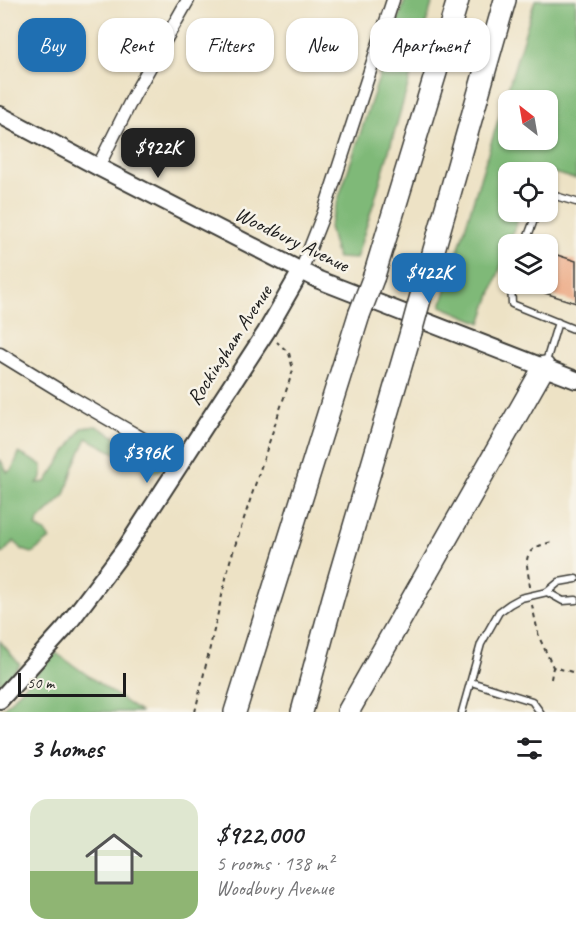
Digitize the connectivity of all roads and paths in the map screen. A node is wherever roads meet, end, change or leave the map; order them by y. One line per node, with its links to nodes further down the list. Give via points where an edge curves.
1 (393, 0): 9 (street, Rockingham Avenue)
2 (458, 0): 30 (highway, bridge)
3 (505, 0): 31 (highway, bridge)
4 (183, 2): 6 (street)
5 (0, 115): 6 (street, Woodbury Avenue)
6 (98, 167): 9 (street, Woodbury Avenue)
7 (558, 197): 8 (lane)
8 (576, 202)
9 (301, 272): 13 (street, Rockingham Avenue); 15 (street, Woodbury Avenue)
10 (512, 294): 11 (lane, via 512,304)
11 (558, 322): 12 (lane); 15 (lane)
12 (576, 330)
13 (266, 332): 17 (street, Rockingham Avenue); 29 (path, via 289,353 293,370 230,561)
14 (0, 354): 17 (street)
15 (544, 368): 16 (street, Woodbury Avenue); 32 (highway)
16 (576, 380)
17 (181, 461): 28 (street, Rockingham Avenue, via 109,572)
18 (552, 542): 20 (path, via 530,552 525,564)
19 (576, 579): 21 (lane, via 559,582)
20 (529, 581)
21 (547, 592): 22 (lane, via 563,601); 27 (lane, via 521,598 500,612 481,644)
22 (576, 600)
23 (533, 610): 24 (path, via 539,637)
24 (554, 667): 25 (path); 26 (path)
25 (576, 673)
26 (551, 679)
27 (471, 682): 33 (lane); 34 (lane, via 532,700)
28 (0, 700)
29 (195, 712)
30 (235, 712)
31 (302, 712)
32 (348, 712)
33 (462, 712)
34 (540, 712)

